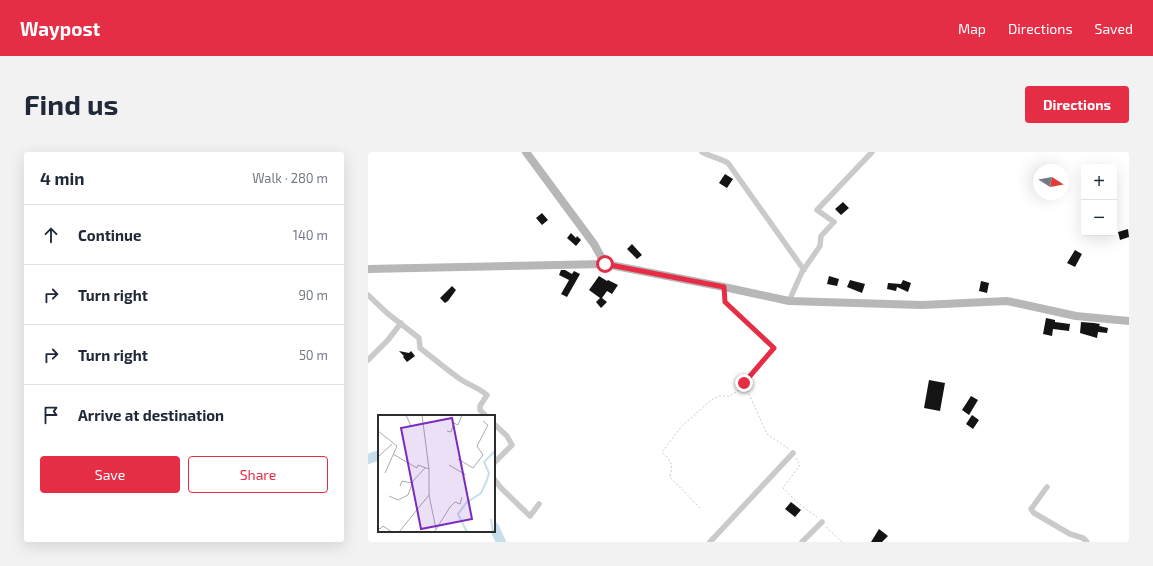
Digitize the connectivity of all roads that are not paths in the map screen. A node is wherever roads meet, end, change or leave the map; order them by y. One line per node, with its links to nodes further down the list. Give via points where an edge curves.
1 (526, 152): 5 (street, via 594,244)
2 (702, 152): 4 (street)
3 (872, 152): 7 (street, via 817,210 834,222 821,236 820,246)
4 (716, 155): 7 (street, via 728,163)
5 (605, 264): 6 (street); 9 (street)
6 (368, 269)
7 (804, 270): 9 (street)
8 (368, 295): 11 (street)
9 (789, 301): 10 (street, via 922,305 1007,301 1076,316)
10 (1129, 321)
11 (401, 323): 12 (street); 13 (street, via 418,338 420,348 445,369 487,395 480,406)
12 (368, 360)
13 (485, 415)
14 (495, 425): 16 (street, via 507,436 512,445)
15 (793, 453): 21 (street)
16 (495, 463)
17 (495, 480): 19 (street, via 530,516)
18 (1047, 487): 23 (street, via 1031,509)
19 (539, 504)
20 (822, 522): 22 (street)
21 (710, 542)
22 (802, 542)
23 (1087, 542)

